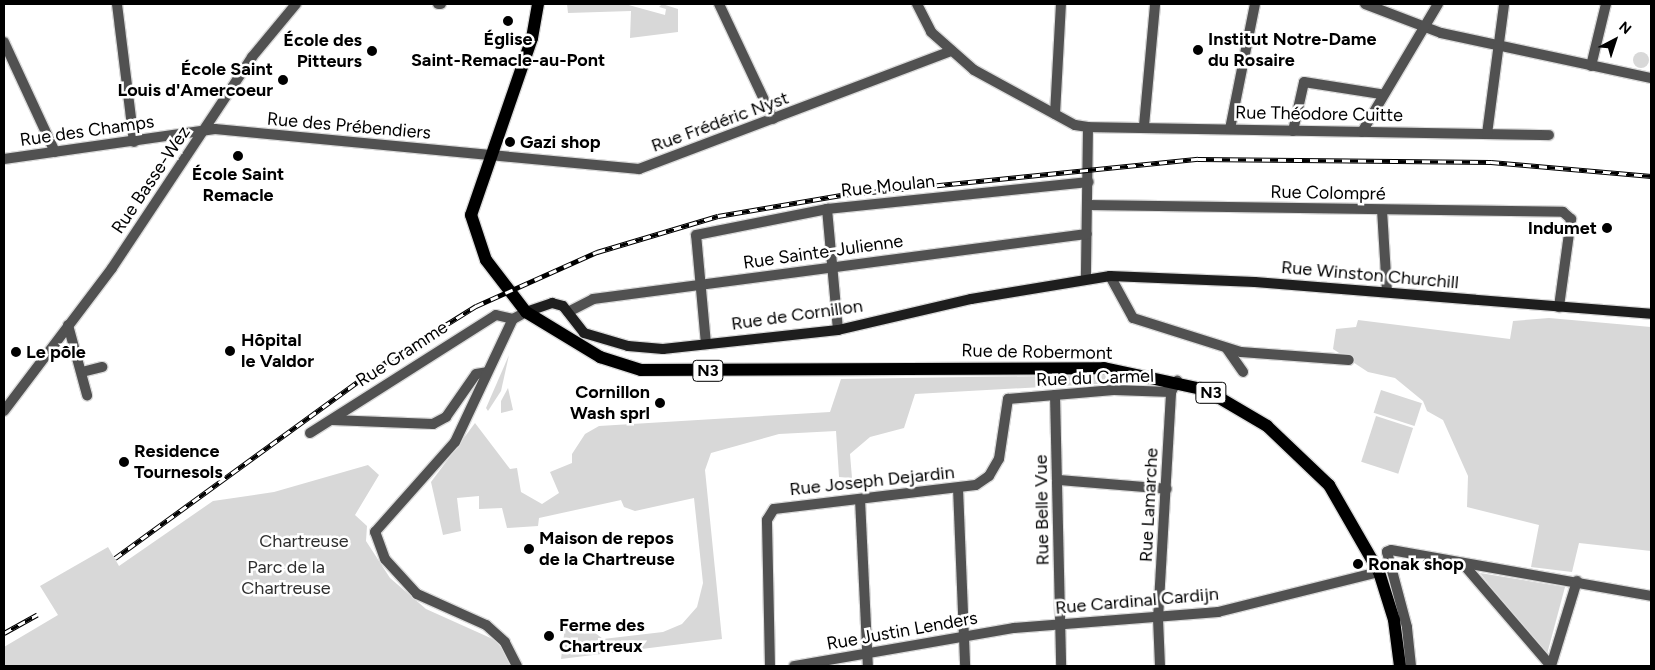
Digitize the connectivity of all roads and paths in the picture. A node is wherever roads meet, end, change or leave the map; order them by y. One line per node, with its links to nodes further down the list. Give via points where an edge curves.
1 (117, 4): 30 (street)
2 (296, 4): 25 (street, Rue Basse-Wez, via 252,57)
3 (538, 4): 32 (main road, N3, via 532,38)
4 (719, 4): 21 (street)
5 (916, 4): 16 (street, Rue Théodore Cuitte, via 927,27)
6 (1061, 4): 20 (street)
7 (1155, 4): 23 (street)
8 (1255, 4): 24 (street)
9 (1365, 4): 13 (street)
10 (1438, 4): 13 (street)
11 (1504, 4): 15 (street)
12 (1603, 4): 17 (street)
13 (1423, 27): 15 (street); 19 (street)
14 (4, 42): 31 (street)
15 (1496, 47): 17 (street); 28 (street)
16 (951, 51): 20 (street, Rue Théodore Cuitte, via 974,70); 21 (street, Rue Frédéric Nyst)
17 (1591, 66): 18 (street)
18 (1651, 78)
19 (1381, 94): 26 (street, via 1304,82); 27 (street)
20 (1055, 114): 22 (street, Rue Théodore Cuitte)
21 (773, 119): 32 (street, Rue Frédéric Nyst, via 639,169)
22 (1088, 126): 23 (street, Rue Théodore Cuitte); 34 (street)
23 (1144, 126): 24 (street, Rue Théodore Cuitte)
24 (1230, 129): 26 (street, Rue Théodore Cuitte)
25 (204, 130): 30 (street, Rue des Champs); 32 (street, Rue des Prébendiers); 49 (street, Rue Basse-Wez)
26 (1293, 131): 27 (street, Rue Théodore Cuitte)
27 (1362, 132): 28 (street, Rue Théodore Cuitte)
28 (1487, 134): 29 (street, Rue Théodore Cuitte)
29 (1549, 135)
30 (134, 142): 31 (street, Rue des Champs)
31 (55, 152): 33 (street, Rue des Champs)
32 (491, 154): 45 (main road, N3, via 471,215 474,234 486,260)
33 (4, 159)
34 (1089, 182): 35 (street); 36 (street, Rue Moulan)
35 (1088, 205): 37 (street, Rue Colompré); 38 (street)
36 (827, 209): 39 (street); 42 (street, Rue Moulan, via 694,236)
37 (1382, 210): 43 (street); 44 (street, Rue Colompré, via 1568,214 1571,219)
38 (1086, 234): 39 (street, Rue Sainte-Julienne); 41 (street)
39 (833, 268): 42 (street, Rue Sainte-Julienne); 50 (street)
40 (1110, 276): 41 (main road, Rue Winston Churchill); 43 (main road, Rue Winston Churchill); 52 (street, via 1133,318)
41 (1086, 279): 50 (main road, Rue de Cornillon)
42 (698, 285): 46 (street, Rue Sainte-Julienne, via 594,299); 51 (street)
43 (1388, 292): 44 (main road, Rue Winston Churchill)
44 (1559, 307): 47 (main road, Rue Winston Churchill)
45 (526, 312): 46 (main road, via 552,303); 48 (street); 58 (main road, Rue de Robermont / N3, via 600,357 641,370 1104,368)
46 (568, 312): 51 (main road, Rue de Cornillon, via 584,333 628,346 663,349)
47 (1651, 314)
48 (513, 319): 56 (street); 63 (street, Rue Gramme, via 496,315)
49 (68, 325): 55 (street); 62 (street, Rue Basse-Wez)
50 (838, 330): 51 (main road, Rue de Cornillon)
51 (706, 344)
52 (1227, 349): 53 (street); 57 (street)
53 (1349, 360)
54 (102, 367): 55 (street)
55 (82, 372): 59 (street)
56 (487, 372): 63 (street, via 476,374 446,417 433,424); 78 (street, via 455,442 380,521 376,543 417,594 486,626 505,642)
57 (1244, 372)
58 (1174, 387): 60 (street, Rue du Carmel); 67 (street, Rue Lamarche); 70 (main road, Rue de Robermont / N3, via 1238,407 1294,449 1352,519)
59 (87, 395)
60 (1055, 395): 61 (street, Rue du Carmel); 65 (street, Rue Belle Vue)
61 (1008, 399): 66 (street, Rue Joseph Dejardin, via 995,469 982,482)
62 (4, 411)
63 (332, 420): 64 (street, Rue Gramme)
64 (310, 433)
65 (1058, 480): 67 (street); 74 (street, Rue Belle Vue)
66 (958, 488): 68 (street, Rue Joseph Dejardin); 76 (street)
67 (1167, 489): 73 (street, Rue Lamarche)
68 (860, 499): 77 (street); 79 (street, Rue Joseph Dejardin, via 781,507 771,512 767,520)
69 (1464, 564): 71 (street); 86 (street, via 1387,552 1407,627); 87 (street)
70 (1379, 572): 73 (street, Rue Cardinal Cardijn, via 1218,612); 85 (main road, Rue de Robermont / N3, via 1394,620)
71 (1577, 581): 72 (street); 87 (street)
72 (1651, 596)
73 (1158, 619): 74 (street, Rue Cardinal Cardijn); 84 (street, Rue Lamarche)
74 (1060, 624): 75 (street, Rue Cardinal Cardijn); 83 (street, Rue Belle Vue)
75 (1014, 628): 76 (street, Rue Justin Lenders)
76 (965, 635): 77 (street, Rue Justin Lenders); 82 (street)
77 (868, 655): 80 (street, Rue Justin Lenders); 81 (street)
78 (517, 666)
79 (770, 666)
80 (794, 666)
81 (868, 666)
82 (965, 666)
83 (1061, 666)
84 (1160, 666)
85 (1400, 666)
86 (1411, 666)
87 (1551, 666)

